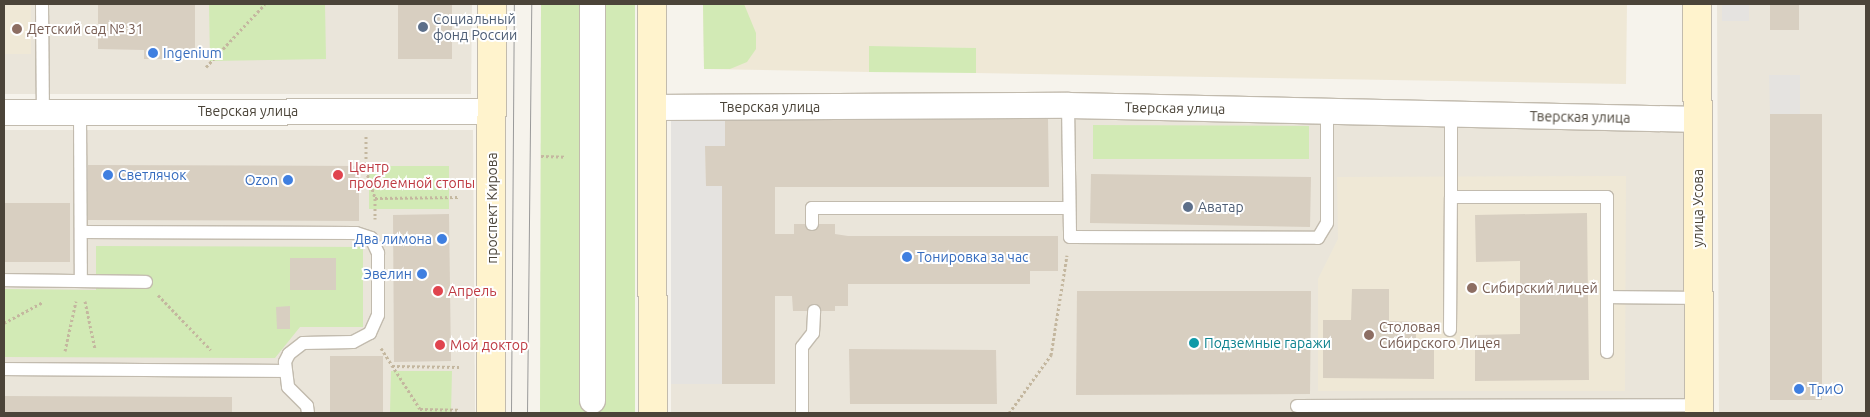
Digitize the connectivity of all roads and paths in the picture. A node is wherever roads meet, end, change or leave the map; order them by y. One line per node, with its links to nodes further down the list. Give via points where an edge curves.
1 (42, 4): 13 (lane)
2 (265, 4): 7 (path)
3 (492, 4): 11 (main road, проспект Кирова)
4 (592, 4): 40 (street)
5 (652, 4): 9 (main road)
6 (1697, 4): 17 (main road, улица Усова)
7 (206, 67)
8 (1068, 105): 9 (street, Тверская улица); 15 (street, Тверская улица); 20 (lane)
9 (652, 107): 46 (main road)
10 (366, 111): 11 (street, Тверская улица); 14 (street, Тверская улица); 18 (path, via 366,170 375,198)
11 (492, 111): 45 (main road, проспект Кирова)
12 (4, 112): 13 (street, Тверская улица)
13 (43, 112): 14 (street, Тверская улица)
14 (80, 112): 22 (lane)
15 (1328, 112): 16 (street, Тверская улица); 23 (lane, via 1327,223 1318,238)
16 (1451, 115): 17 (street, Тверская улица); 19 (lane)
17 (1698, 119): 28 (main road, улица Усова)
18 (459, 197)
19 (1451, 197): 27 (lane, via 1607,197); 30 (lane)
20 (1069, 208): 21 (lane, via 812,208); 23 (lane)
21 (812, 224)
22 (81, 232): 25 (lane); 31 (lane, via 361,233 375,243 378,253 378,314)
23 (1070, 237): 48 (path, via 1051,355)
24 (4, 280): 25 (lane)
25 (81, 281): 26 (lane); 36 (path); 37 (path)
26 (146, 282): 38 (path)
27 (1607, 297): 28 (lane); 32 (lane)
28 (1699, 298): 42 (main road, улица Усова)
29 (814, 312): 47 (lane, via 813,334 802,347)
30 (1450, 330)
31 (370, 333): 33 (path); 39 (lane, via 353,342 303,343 289,354)
32 (1607, 352)
33 (392, 366): 34 (path); 43 (path, via 420,409)
34 (459, 367)
35 (4, 369): 36 (lane)
36 (60, 369): 37 (lane)
37 (99, 369): 38 (lane)
38 (230, 370): 39 (lane)
39 (284, 371): 44 (lane, via 288,387 307,406)
40 (592, 400)
41 (1297, 406): 42 (lane)
42 (1699, 409)
43 (459, 410)
44 (308, 413)
45 (491, 413)
46 (653, 413)
47 (802, 413)
48 (1009, 413)

